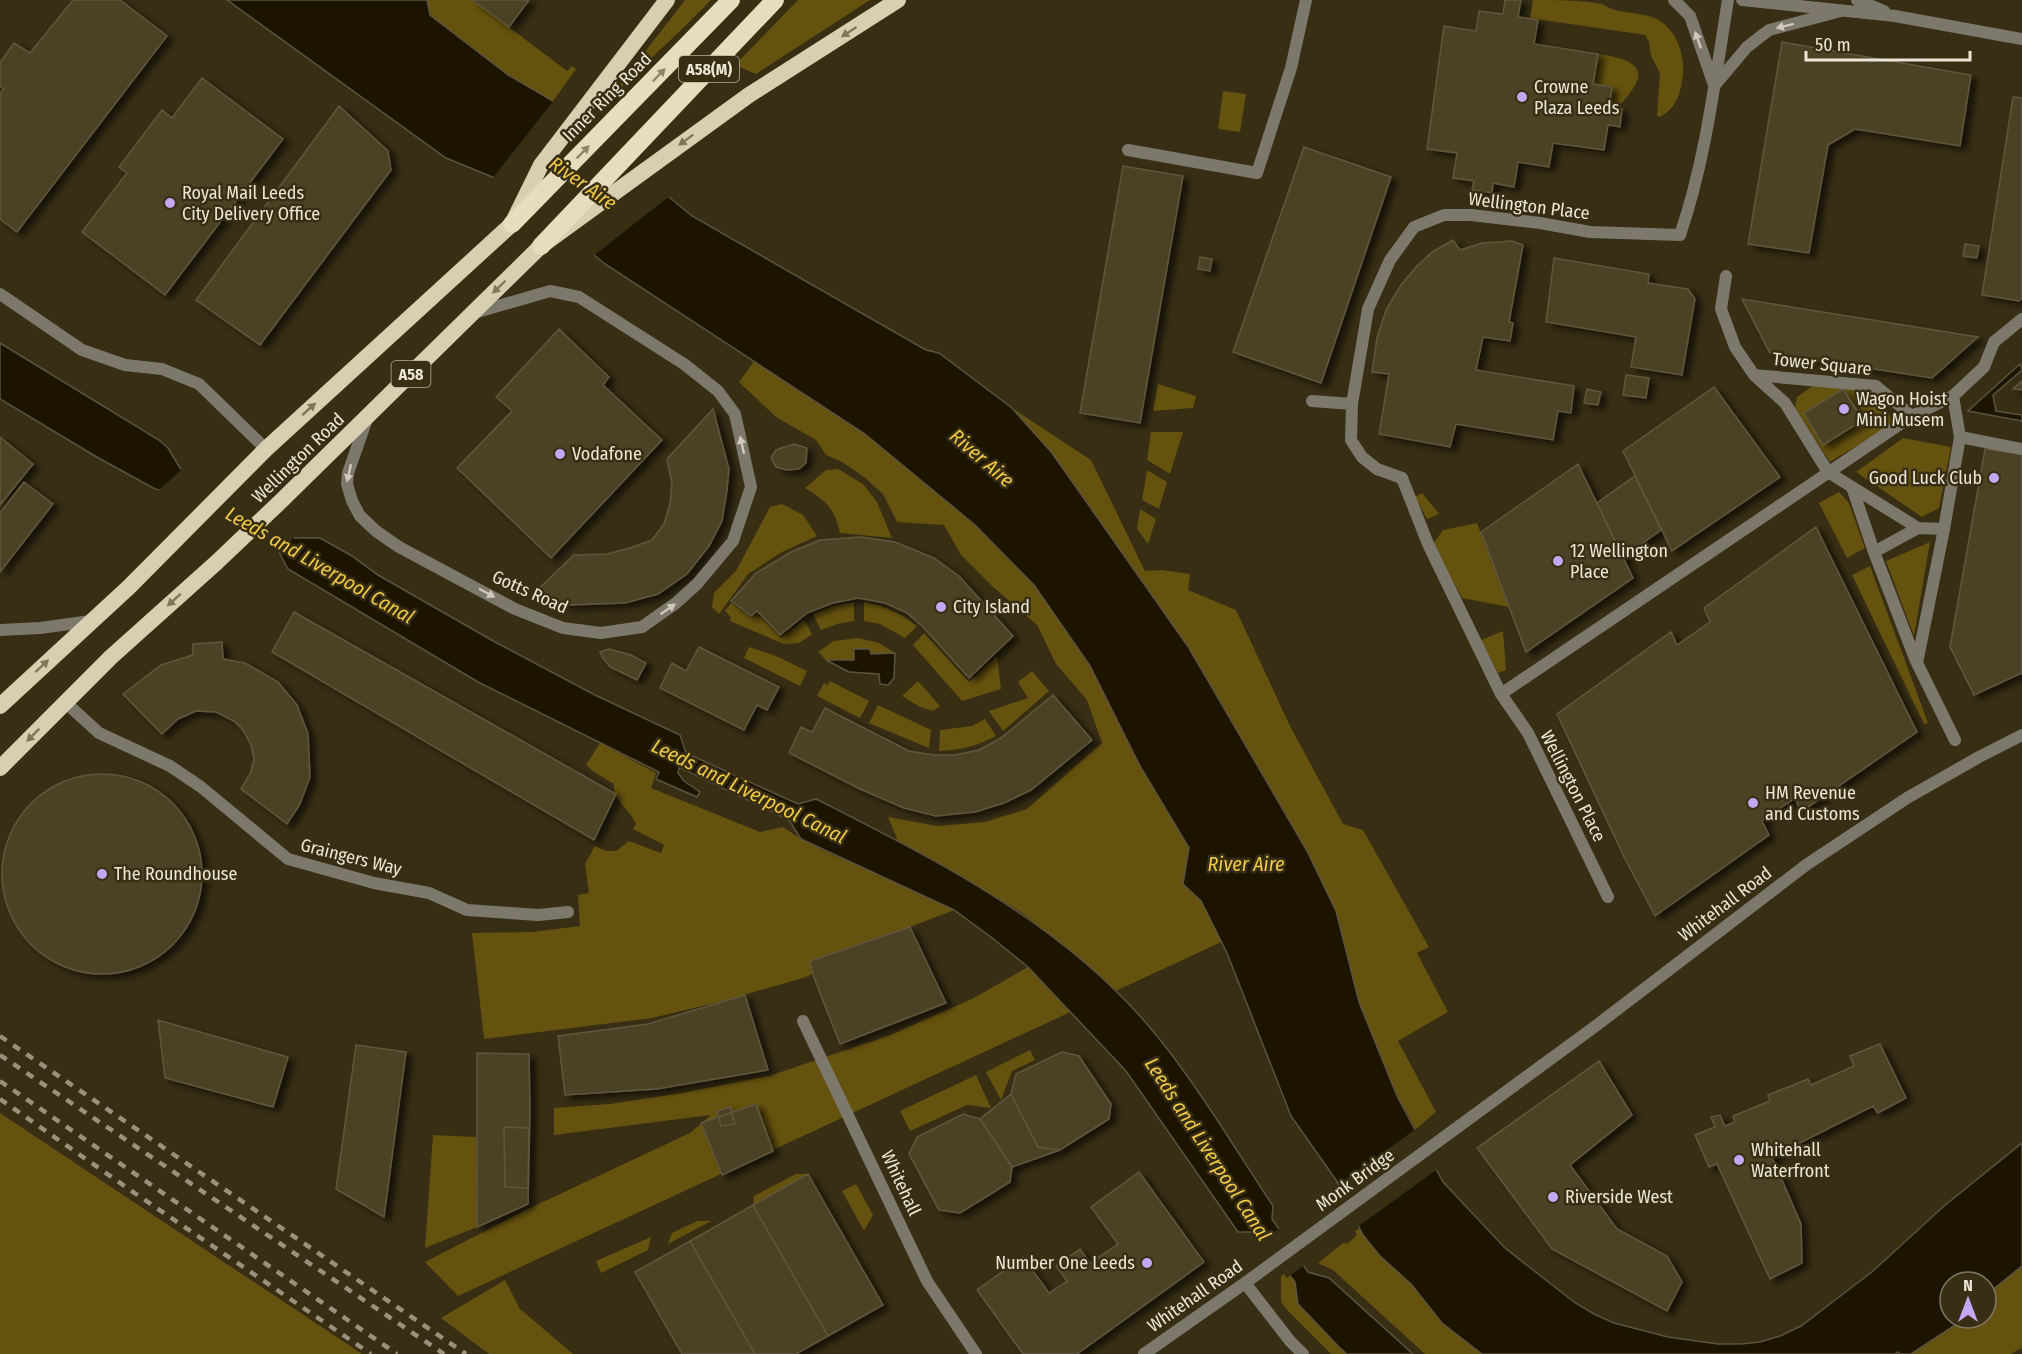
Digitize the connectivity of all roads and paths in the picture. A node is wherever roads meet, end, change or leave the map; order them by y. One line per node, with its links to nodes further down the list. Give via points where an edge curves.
1 (667, 0): 15 (highway, via 541,165)
2 (731, 0): 15 (highway, Inner Ring Road / A58(M), one-way to 2)
3 (775, 0): 16 (highway, A58(M))
4 (898, 0): 16 (highway, Wellington Road, one-way to 16, via 748,95)
5 (1306, 0): 14 (street, via 1291,68 1257,173)
6 (1674, 0): 13 (street, Wellington Place, one-way to 6, via 1690,16)
7 (1728, 0): 13 (street, Wellington Place)
8 (1742, 0): 10 (street)
9 (1857, 0): 11 (street)
10 (1841, 11): 11 (street); 13 (street, one-way to 13, via 1768,30 1747,47)
11 (1895, 16): 12 (street)
12 (2022, 39)
13 (1714, 86): 24 (street, Wellington Place, via 1705,144 1680,235 1590,232 1471,215 1444,215 1414,227 1390,260 1368,309)
14 (1128, 150)
15 (512, 224): 28 (highway, Wellington Road / A58, one-way to 15)
16 (542, 246): 19 (highway, Wellington Road / A58, one-way to 19)
17 (1726, 276): 21 (street, via 1721,309 1736,347)
18 (0, 294): 28 (street, via 82,350 125,365 162,369 199,384)
19 (472, 314): 26 (highway, Wellington Road / A58); 26 (street, Gotts Road, one-way to 19, via 347,484 360,516 399,547 515,609 563,628 602,633 642,627 697,584 733,541 751,486 735,414 718,391 684,364 579,297 550,291)
20 (2022, 319): 22 (street, via 1994,342 1984,367)
21 (1754, 375): 25 (street, Tower Square, via 1875,386); 30 (street, via 1785,403)
22 (1953, 396): 25 (street); 27 (street)
23 (1312, 401): 24 (street)
24 (1352, 404): 38 (street, Wellington Place, via 1351,440 1362,457 1377,469 1402,478 1428,544)
25 (1912, 416): 30 (street)
26 (367, 418): 39 (highway, Wellington Road / A58, one-way to 39)
27 (1960, 437): 29 (street); 33 (street)
28 (266, 449): 35 (highway, Wellington Road / A58)
29 (2022, 449)
30 (1828, 472): 31 (street); 38 (street)
31 (1852, 486): 32 (street); 34 (street)
32 (1918, 528): 33 (street); 34 (street)
33 (1944, 529): 37 (street)
34 (1874, 552): 37 (street)
35 (91, 621): 36 (street); 40 (highway, Wellington Road / A58, one-way to 35)
36 (0, 630)
37 (1917, 663): 42 (street)
38 (1501, 694): 44 (street, Wellington Place, via 1528,733)
39 (65, 702): 43 (highway, Wellington Road / A58, one-way to 43); 45 (street, Graingers Way, via 99,733 161,762 201,787 288,859 374,883 429,893 467,910 538,915)
40 (0, 706)
41 (2022, 735): 47 (street, Whitehall Road, via 1907,798 1806,865)
42 (1955, 740)
43 (0, 768)
44 (1608, 897)
45 (568, 912)
46 (803, 1021): 50 (street, Whitehall, via 924,1274)
47 (1465, 1123): 48 (street, Monk Bridge)
48 (1266, 1267): 49 (street, Whitehall Road)
49 (1245, 1283): 51 (street, Whitehall Road); 52 (street)
50 (976, 1354)
51 (1144, 1354)
52 (1303, 1354)

